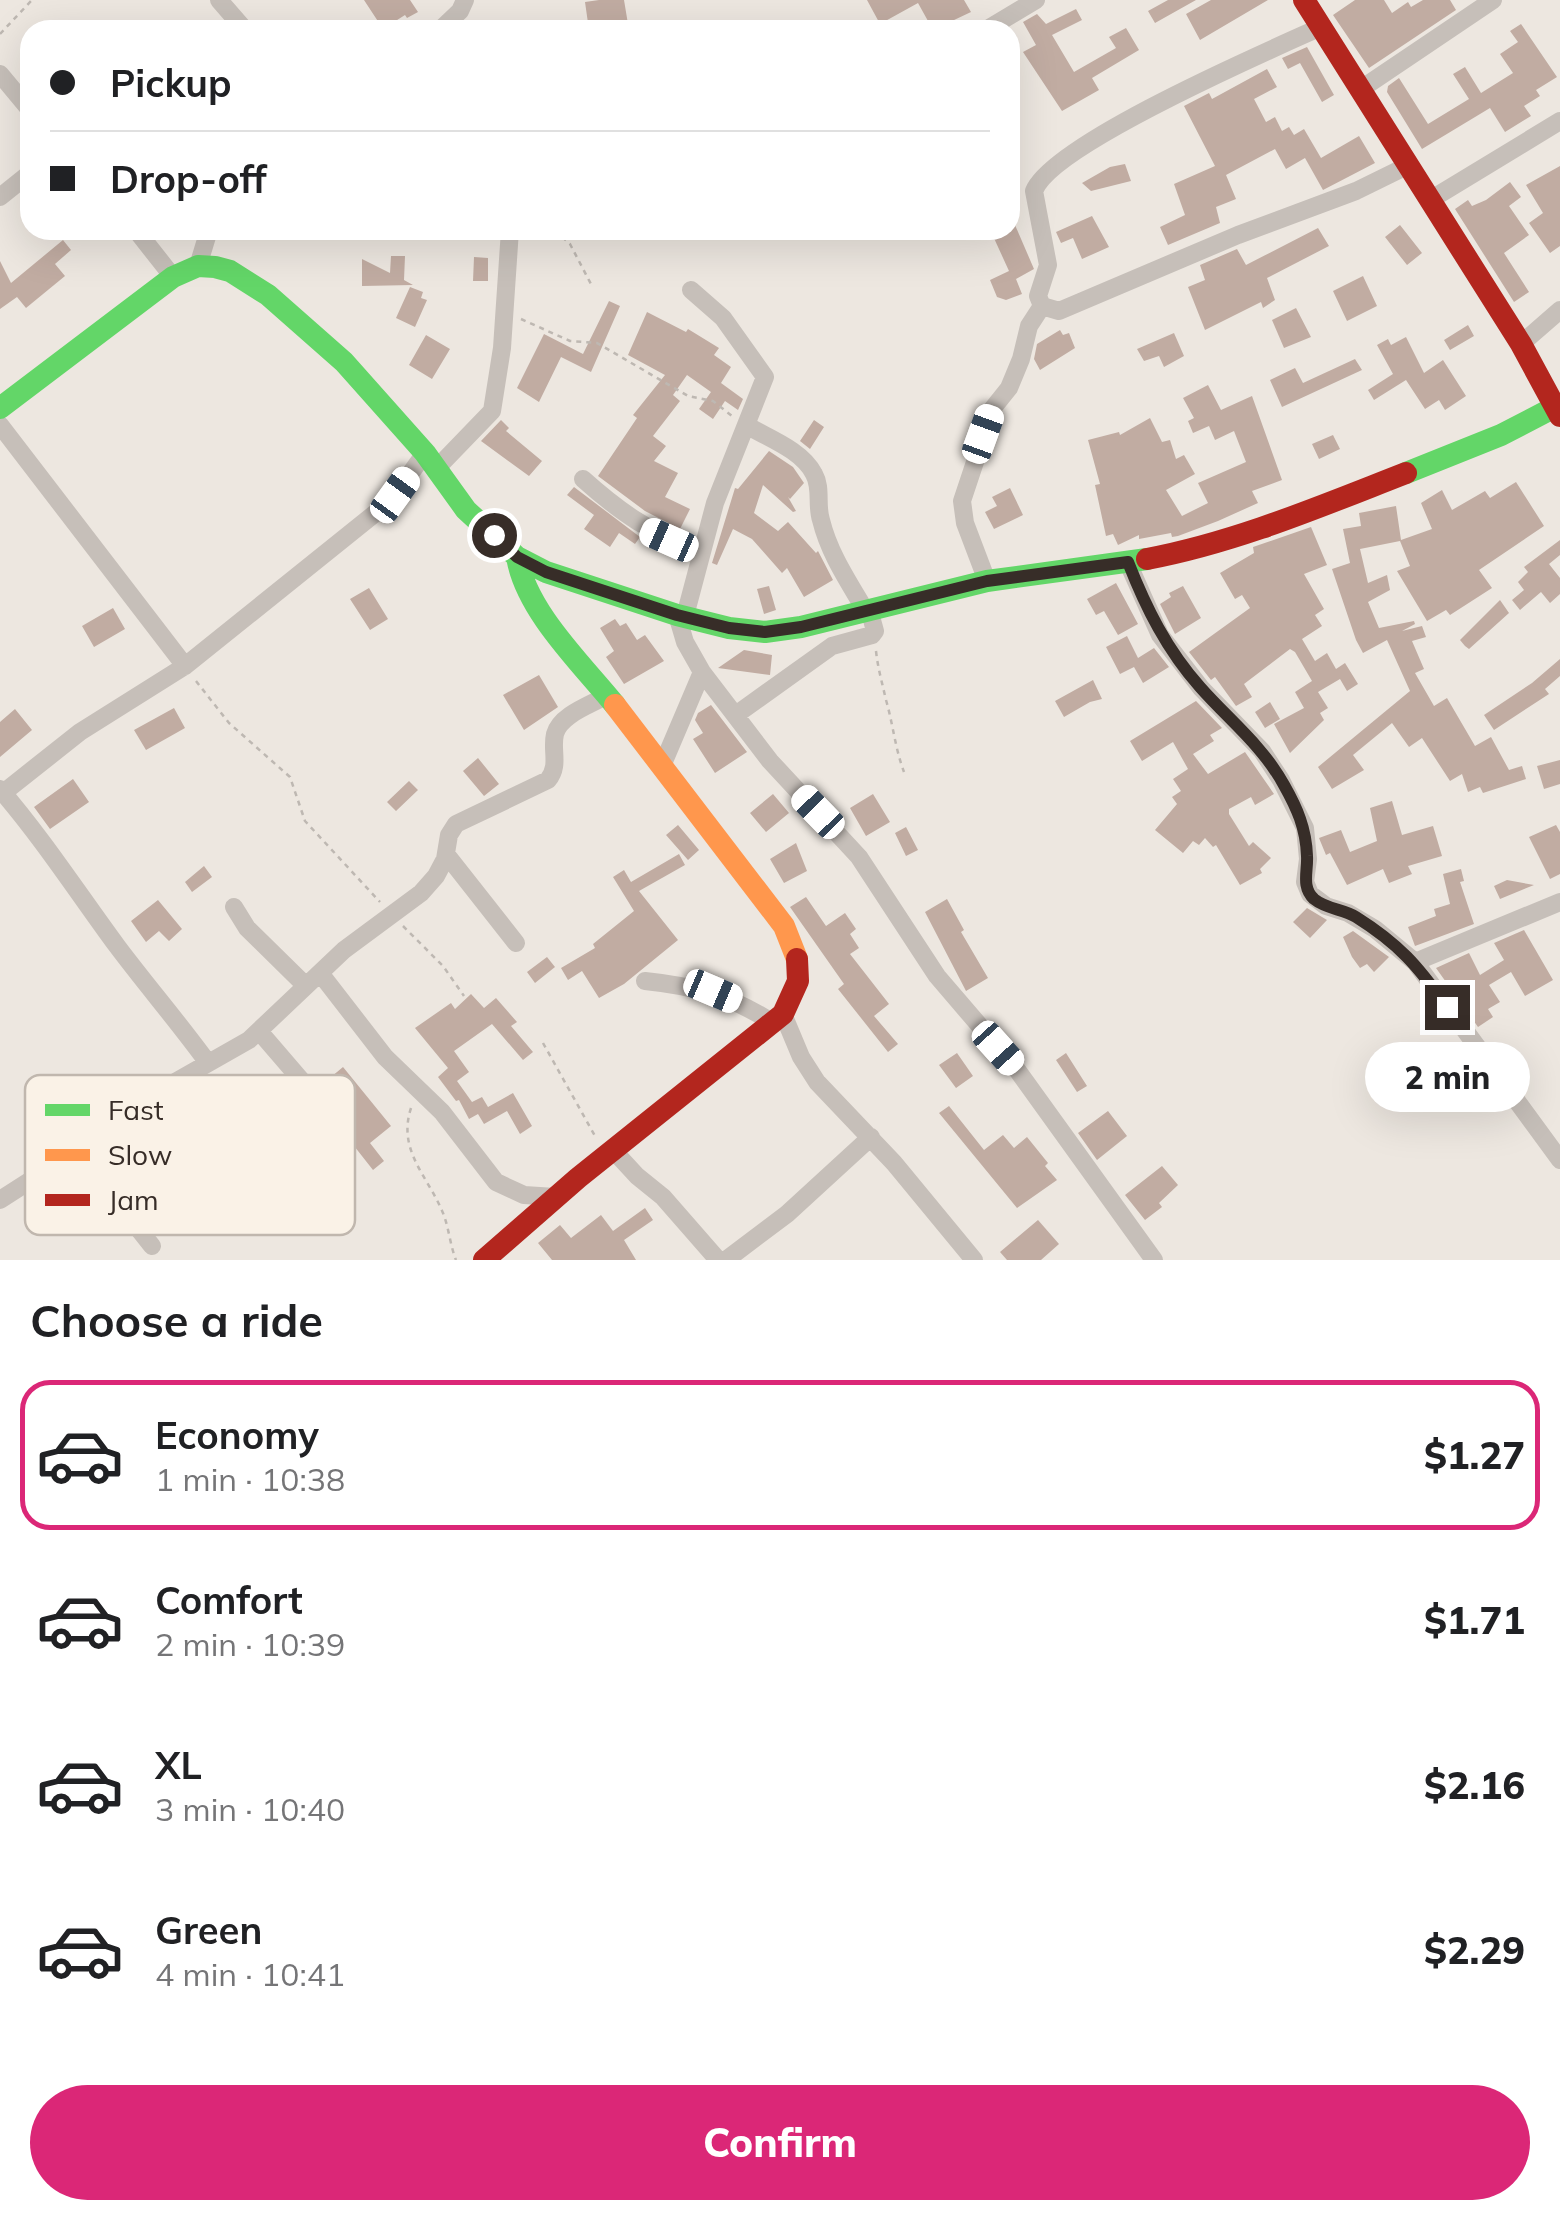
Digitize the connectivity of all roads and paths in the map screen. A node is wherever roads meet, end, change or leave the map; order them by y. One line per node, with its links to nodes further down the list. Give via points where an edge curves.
1 (32, 0): 11 (path)
2 (218, 0): 7 (street)
3 (465, 0): 8 (street)
4 (1036, 0): 9 (street)
5 (1304, 0): 10 (street)
6 (1493, 0): 13 (street)
7 (236, 20)
8 (451, 20)
9 (1003, 20)
10 (1321, 28): 13 (street); 28 (street, via 1152,108 1047,172 1034,191 1048,265 1038,296)
11 (0, 34)
12 (0, 74): 14 (street)
13 (1360, 89): 16 (street)
14 (20, 98)
15 (1560, 121): 19 (street)
16 (1409, 165): 19 (street); 28 (street, via 1059,311)
17 (20, 181): 18 (street)
18 (0, 197)
19 (1430, 200): 31 (street)
20 (144, 240): 25 (street)
21 (206, 240): 24 (street)
22 (509, 240): 30 (street)
23 (566, 240): 26 (path)
24 (198, 266): 25 (street); 36 (street, via 230,271 268,296 344,362)
25 (173, 277): 32 (street)
26 (592, 286)
27 (691, 290): 34 (street, via 762,370 763,388)
28 (1042, 306): 41 (street, via 1009,388 992,408 962,501)
29 (1560, 310): 31 (street)
30 (504, 311): 34 (path, via 570,342 597,343 688,396 713,400); 36 (street, via 492,412)
31 (1521, 344): 33 (street)
32 (0, 408)
33 (1557, 411): 40 (street, via 1296,516 1193,550)
34 (746, 424): 38 (street); 42 (street, via 814,474 831,551)
35 (0, 425): 45 (street)
36 (431, 461): 39 (street, via 466,510); 45 (street)
37 (583, 479): 38 (street, via 648,530)
38 (701, 551): 43 (street)
39 (517, 557): 43 (street); 47 (street, via 526,591)
40 (1128, 562): 41 (street); 57 (street, via 1160,634 1281,780 1305,828 1310,894 1375,929)
41 (987, 581): 42 (street)
42 (867, 610): 43 (street, via 765,632); 44 (street)
43 (681, 616): 46 (street, via 685,642)
44 (872, 635): 48 (street, via 832,646); 50 (path)
45 (183, 667): 51 (street); 55 (path, via 229,723 290,777 305,821)
46 (702, 672): 48 (street); 49 (street)
47 (606, 696): 49 (street); 52 (street, via 560,725 555,772 548,780 456,824)
48 (737, 714): 80 (street, via 770,761 859,857 937,976 1016,1067)
49 (662, 766): 61 (street, via 793,942 796,994)
50 (904, 772)
51 (1, 791): 64 (street)
52 (446, 854): 55 (street, via 436,876); 56 (street)
53 (1560, 902): 57 (street)
54 (234, 907): 58 (street, via 246,928)
55 (392, 914): 58 (street); 60 (path)
56 (516, 942)
57 (1415, 962): 70 (street)
58 (313, 980): 62 (street); 67 (street)
59 (645, 981): 61 (street, via 713,991)
60 (464, 996)
61 (778, 1018): 68 (street, via 817,1082); 69 (street)
62 (259, 1031): 64 (street); 66 (street)
63 (543, 1043): 69 (path)
64 (208, 1063): 65 (street)
65 (187, 1075)
66 (297, 1075)
67 (420, 1090): 72 (street, via 496,1182 524,1196); 77 (path, via 405,1130 446,1219)
68 (871, 1137): 76 (street); 79 (street)
69 (610, 1152): 72 (street); 79 (street)
70 (1560, 1160)
71 (25, 1184): 73 (street)
72 (555, 1197): 78 (street)
73 (0, 1200)
74 (143, 1235): 75 (street)
75 (152, 1246)
76 (964, 1257)
77 (456, 1260)
78 (484, 1260)
79 (726, 1260)
80 (1154, 1260)

